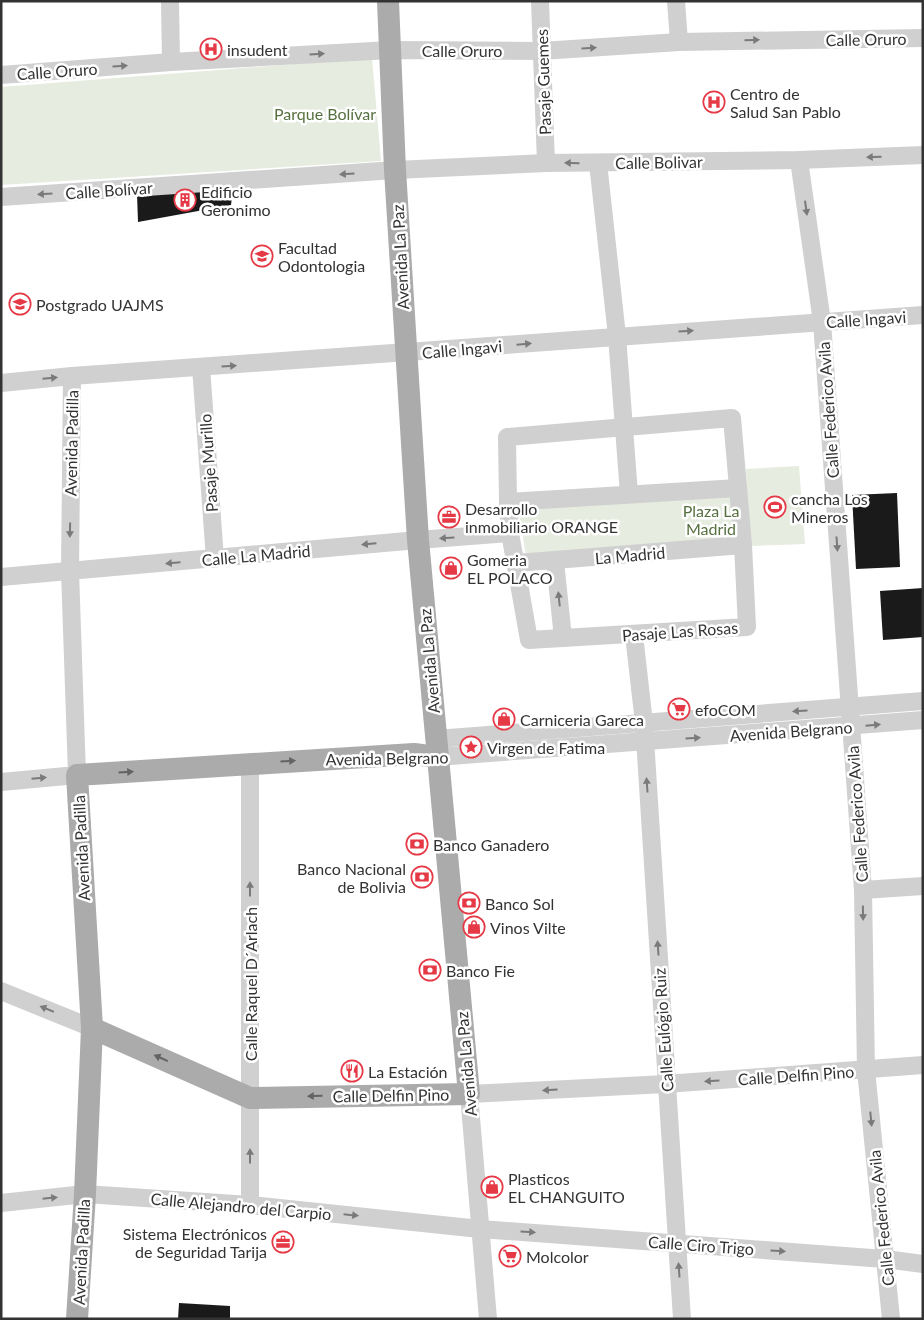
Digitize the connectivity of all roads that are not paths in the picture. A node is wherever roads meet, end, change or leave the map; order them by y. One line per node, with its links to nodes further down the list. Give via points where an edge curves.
1 (170, 1): 9 (street)
2 (388, 1): 7 (main road, Avenida La Paz)
3 (540, 1): 8 (street, Pasaje Guemes)
4 (676, 1): 6 (street)
5 (923, 38): 6 (street, Calle Oruro, one-way to 5)
6 (679, 42): 8 (street, Calle Oruro, one-way to 6)
7 (391, 50): 8 (street, Calle Oruro); 9 (street, Calle Oruro, one-way to 7); 15 (main road, Avenida La Paz)
8 (541, 51): 13 (street, Pasaje Guemes)
9 (171, 62): 10 (street, Calle Oruro, one-way to 9)
10 (1, 75)
11 (923, 155): 12 (street, Calle Bolivar, one-way to 12)
12 (799, 160): 14 (street, Calle Bolivar); 18 (street, Calle Federico Avila, one-way to 18)
13 (546, 163): 14 (street, Calle Bolivar, one-way to 13); 15 (street, Calle Bolivar)
14 (598, 163): 19 (street)
15 (396, 170): 16 (street, Calle Bolívar, one-way to 16); 20 (main road, Avenida La Paz)
16 (1, 197)
17 (923, 315): 18 (street, Calle Ingavi)
18 (822, 322): 19 (street, Calle Ingavi, one-way to 18); 39 (street, Calle Federico Avila, one-way to 39)
19 (616, 336): 20 (street, Calle Ingavi, one-way to 19); 24 (street)
20 (406, 353): 21 (street, Calle Ingavi, one-way to 20); 29 (main road, Avenida La Paz)
21 (201, 368): 22 (street, Calle Ingavi); 31 (street, Pasaje Murillo)
22 (72, 376): 23 (street, Calle Ingavi, one-way to 22); 34 (street, Avenida Padilla, one-way to 34)
23 (1, 383)
24 (624, 427): 25 (street, Pasaje Las Rosas, via 732,418); 26 (street); 27 (street, Pasaje Las Rosas, via 507,437)
25 (738, 488): 26 (street); 30 (street, Pasaje Las Rosas)
26 (629, 494): 27 (street)
27 (508, 502): 28 (street, Pasaje Las Rosas)
28 (510, 533): 29 (street, Calle La Madrid, one-way to 29); 33 (street, Pasaje Las Rosas)
29 (418, 540): 31 (street, Calle La Madrid, one-way to 31); 44 (main road, Avenida La Paz)
30 (743, 545): 32 (street, La Madrid); 36 (street, Pasaje Las Rosas, via 747,627)
31 (215, 559): 34 (street, Calle La Madrid, one-way to 34)
32 (555, 561): 33 (street, La Madrid); 37 (street, one-way to 32)
33 (517, 563): 37 (street, Pasaje Las Rosas, via 529,640)
34 (70, 571): 35 (street, Calle La Madrid); 46 (street, Avenida Padilla)
35 (1, 577)
36 (634, 635): 37 (street, Pasaje Las Rosas); 41 (street)
37 (563, 638)
38 (923, 701): 39 (street, Avenida Belgrano)
39 (848, 707): 41 (street, Avenida Belgrano, one-way to 41); 42 (street, Calle Federico Avila)
40 (923, 720): 42 (street, Avenida Belgrano, one-way to 40)
41 (644, 722): 43 (street, Calle Eulógio Ruiz); 44 (street, Avenida Belgrano)
42 (851, 726): 43 (street, Avenida Belgrano, one-way to 42); 49 (street, Calle Federico Avila)
43 (645, 742): 44 (street, Avenida Belgrano); 54 (street, Calle Eulógio Ruiz, one-way to 43)
44 (437, 748): 45 (main road, Avenida Belgrano, one-way to 44, via 414,754); 55 (main road, Avenida La Paz)
45 (250, 764): 46 (main road, Avenida Belgrano, one-way to 45); 56 (street, Calle Raquel D´Arlach, one-way to 45)
46 (77, 775): 47 (street, Avenida Belgrano, one-way to 46); 51 (main road, Avenida Padilla)
47 (1, 782)
48 (923, 886): 49 (street)
49 (862, 890): 53 (street, Calle Federico Avila, one-way to 53)
50 (1, 991): 51 (street, Calle Delfin Pino, one-way to 50)
51 (92, 1028): 56 (main road, Calle Delfin Pino, one-way to 51); 57 (main road, Avenida Padilla)
52 (923, 1065): 53 (street, Calle Delfin Pino)
53 (866, 1070): 54 (street, Calle Delfin Pino, one-way to 54); 62 (street, Calle Federico Avila, one-way to 62)
54 (666, 1084): 55 (street, Calle Delfin Pino, one-way to 55); 61 (street, Calle Eulógio Ruiz)
55 (469, 1094): 56 (main road, Calle Delfin Pino, one-way to 56); 60 (street, Avenida La Paz)
56 (250, 1098): 59 (street, Calle Raquel D´Arlach, one-way to 56)
57 (85, 1194): 58 (street, Calle Alejandro del Carpio, one-way to 57); 59 (street, Calle Alejandro del Carpio); 64 (main road, Avenida Padilla)
58 (1, 1203)
59 (250, 1205): 60 (street, Calle Alejandro del Carpio, one-way to 60)
60 (480, 1228): 61 (street, Calle Ciro Trigo, one-way to 61); 65 (street, Avenida La Paz)
61 (677, 1243): 62 (street, Calle Ciro Trigo, one-way to 62); 66 (street, Calle Eulógio Ruiz, one-way to 61)
62 (885, 1259): 63 (street, Calle Ciro Trigo); 67 (street, Calle Federico Avila)
63 (923, 1264)
64 (77, 1319)
65 (488, 1319)
66 (682, 1319)
67 (891, 1319)

